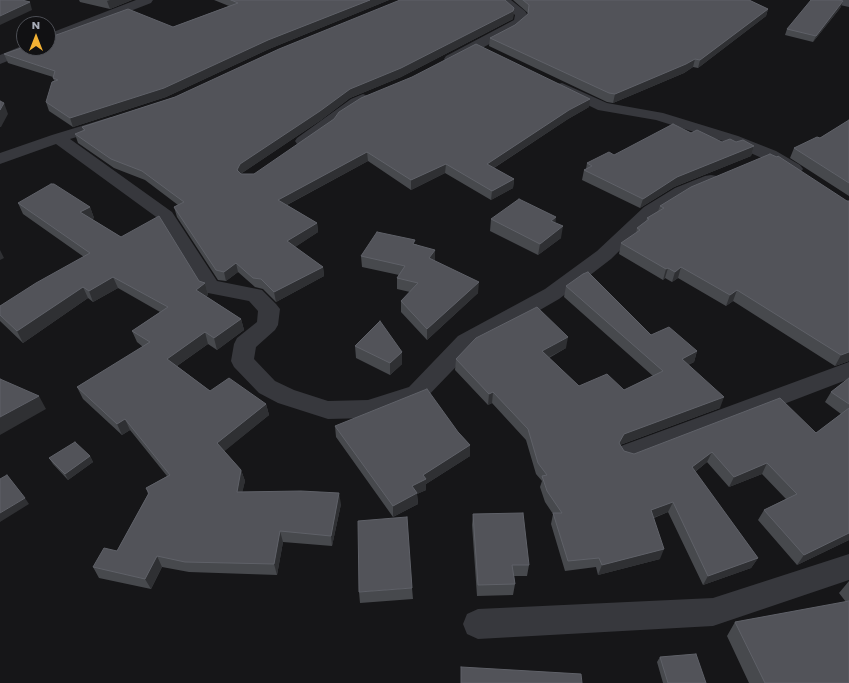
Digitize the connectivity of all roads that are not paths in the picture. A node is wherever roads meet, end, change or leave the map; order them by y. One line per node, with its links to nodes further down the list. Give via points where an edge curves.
1 (147, 0): 5 (street)
2 (504, 0): 8 (street, via 521,14 520,22 483,49)
3 (836, 0): 4 (street)
4 (849, 3)
5 (56, 36)
6 (16, 53): 7 (street)
7 (0, 60)
8 (435, 67)
9 (552, 82): 14 (street, via 603,107 677,121)
10 (378, 93): 13 (street, via 356,102)
11 (121, 119): 12 (street)
12 (58, 138): 14 (street, via 166,216 210,287 255,295 269,309 267,325 245,344 242,361 268,387 286,397 328,410 368,409 416,393 466,342 552,294 604,255 650,211 681,192); 15 (street)
13 (289, 151)
14 (770, 155): 16 (street)
15 (0, 160)
16 (806, 177)
17 (849, 370): 18 (street)
18 (630, 453)
19 (849, 567): 20 (street, via 713,612)
20 (478, 624)

